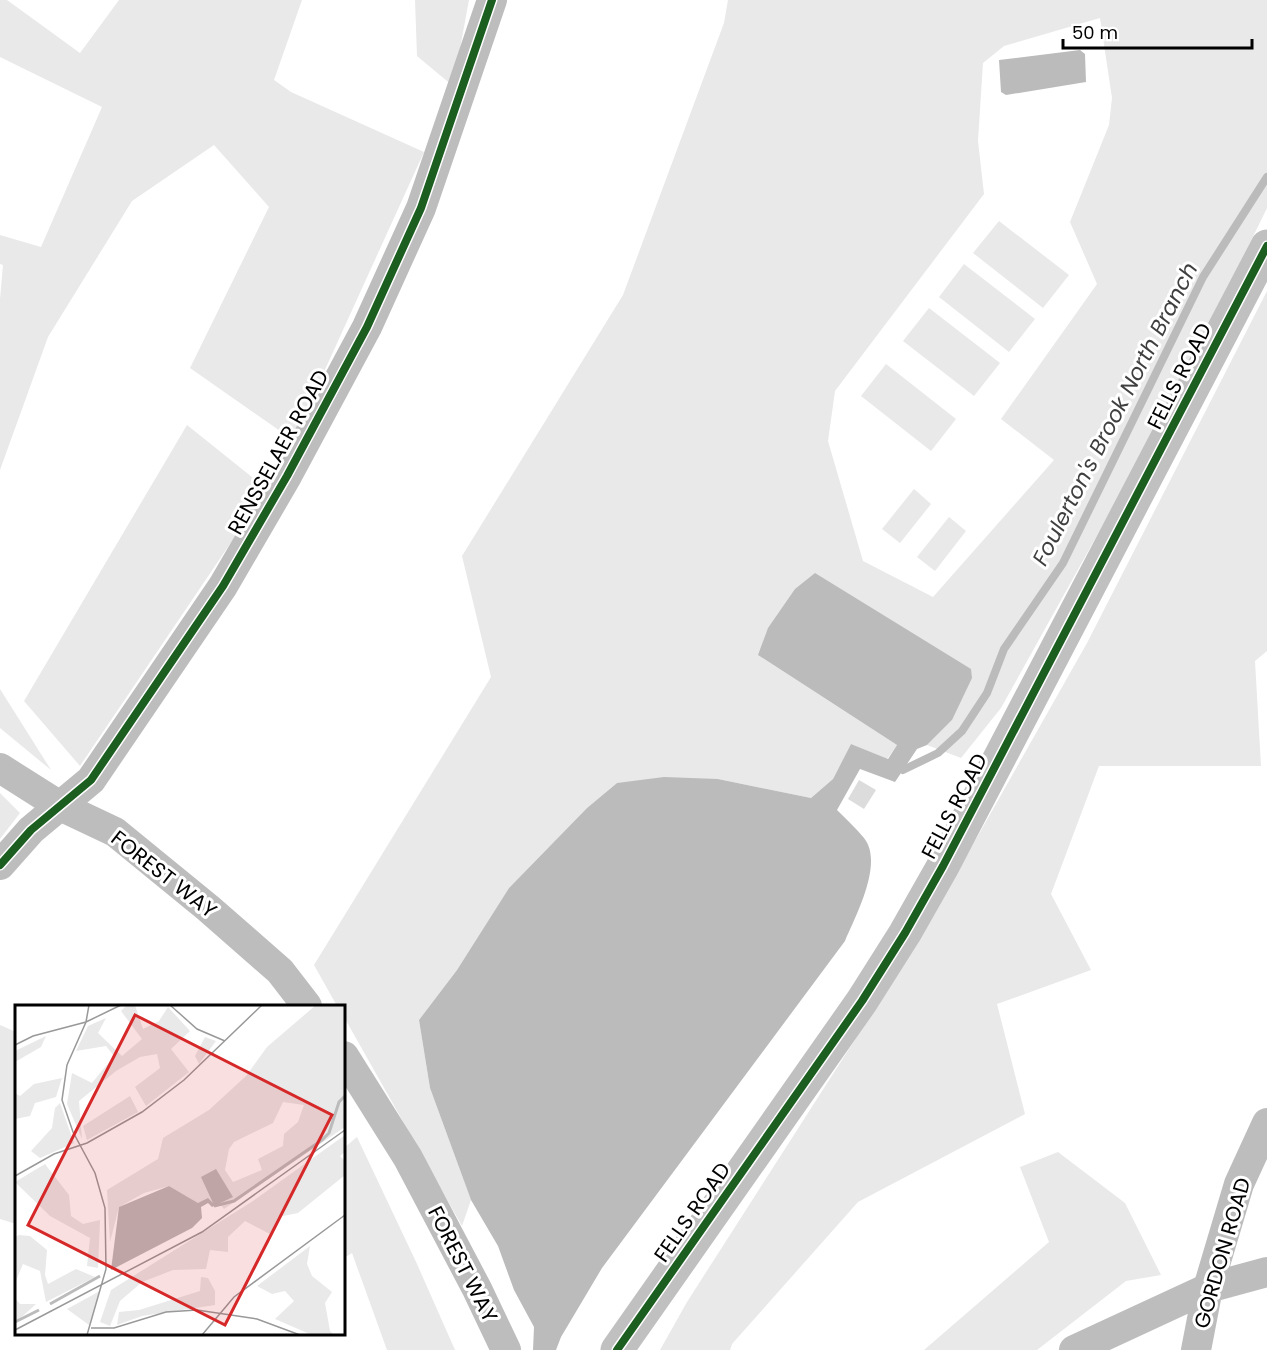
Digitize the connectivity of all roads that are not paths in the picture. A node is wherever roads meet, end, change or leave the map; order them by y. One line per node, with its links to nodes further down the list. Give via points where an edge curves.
1 (492, 0): 4 (street, RENSSELAER ROAD, via 421,208 367,327 223,586 91,780)
2 (1267, 246): 12 (street, FELLS ROAD, via 905,933 862,1001)
3 (0, 768): 4 (street, FOREST WAY)
4 (60, 806): 5 (street, RENSSELAER ROAD, via 31,830); 6 (street, FOREST WAY, via 115,832 166,873 280,971)
5 (0, 865)
6 (306, 1005)
7 (345, 1058): 11 (street, FOREST WAY, via 408,1158)
8 (1267, 1123): 10 (street, GORDON ROAD, via 1239,1184)
9 (1267, 1272): 10 (street)
10 (1208, 1288): 13 (street); 14 (street, GORDON ROAD)
11 (506, 1350)
12 (617, 1350)
13 (1074, 1350)
14 (1196, 1350)

